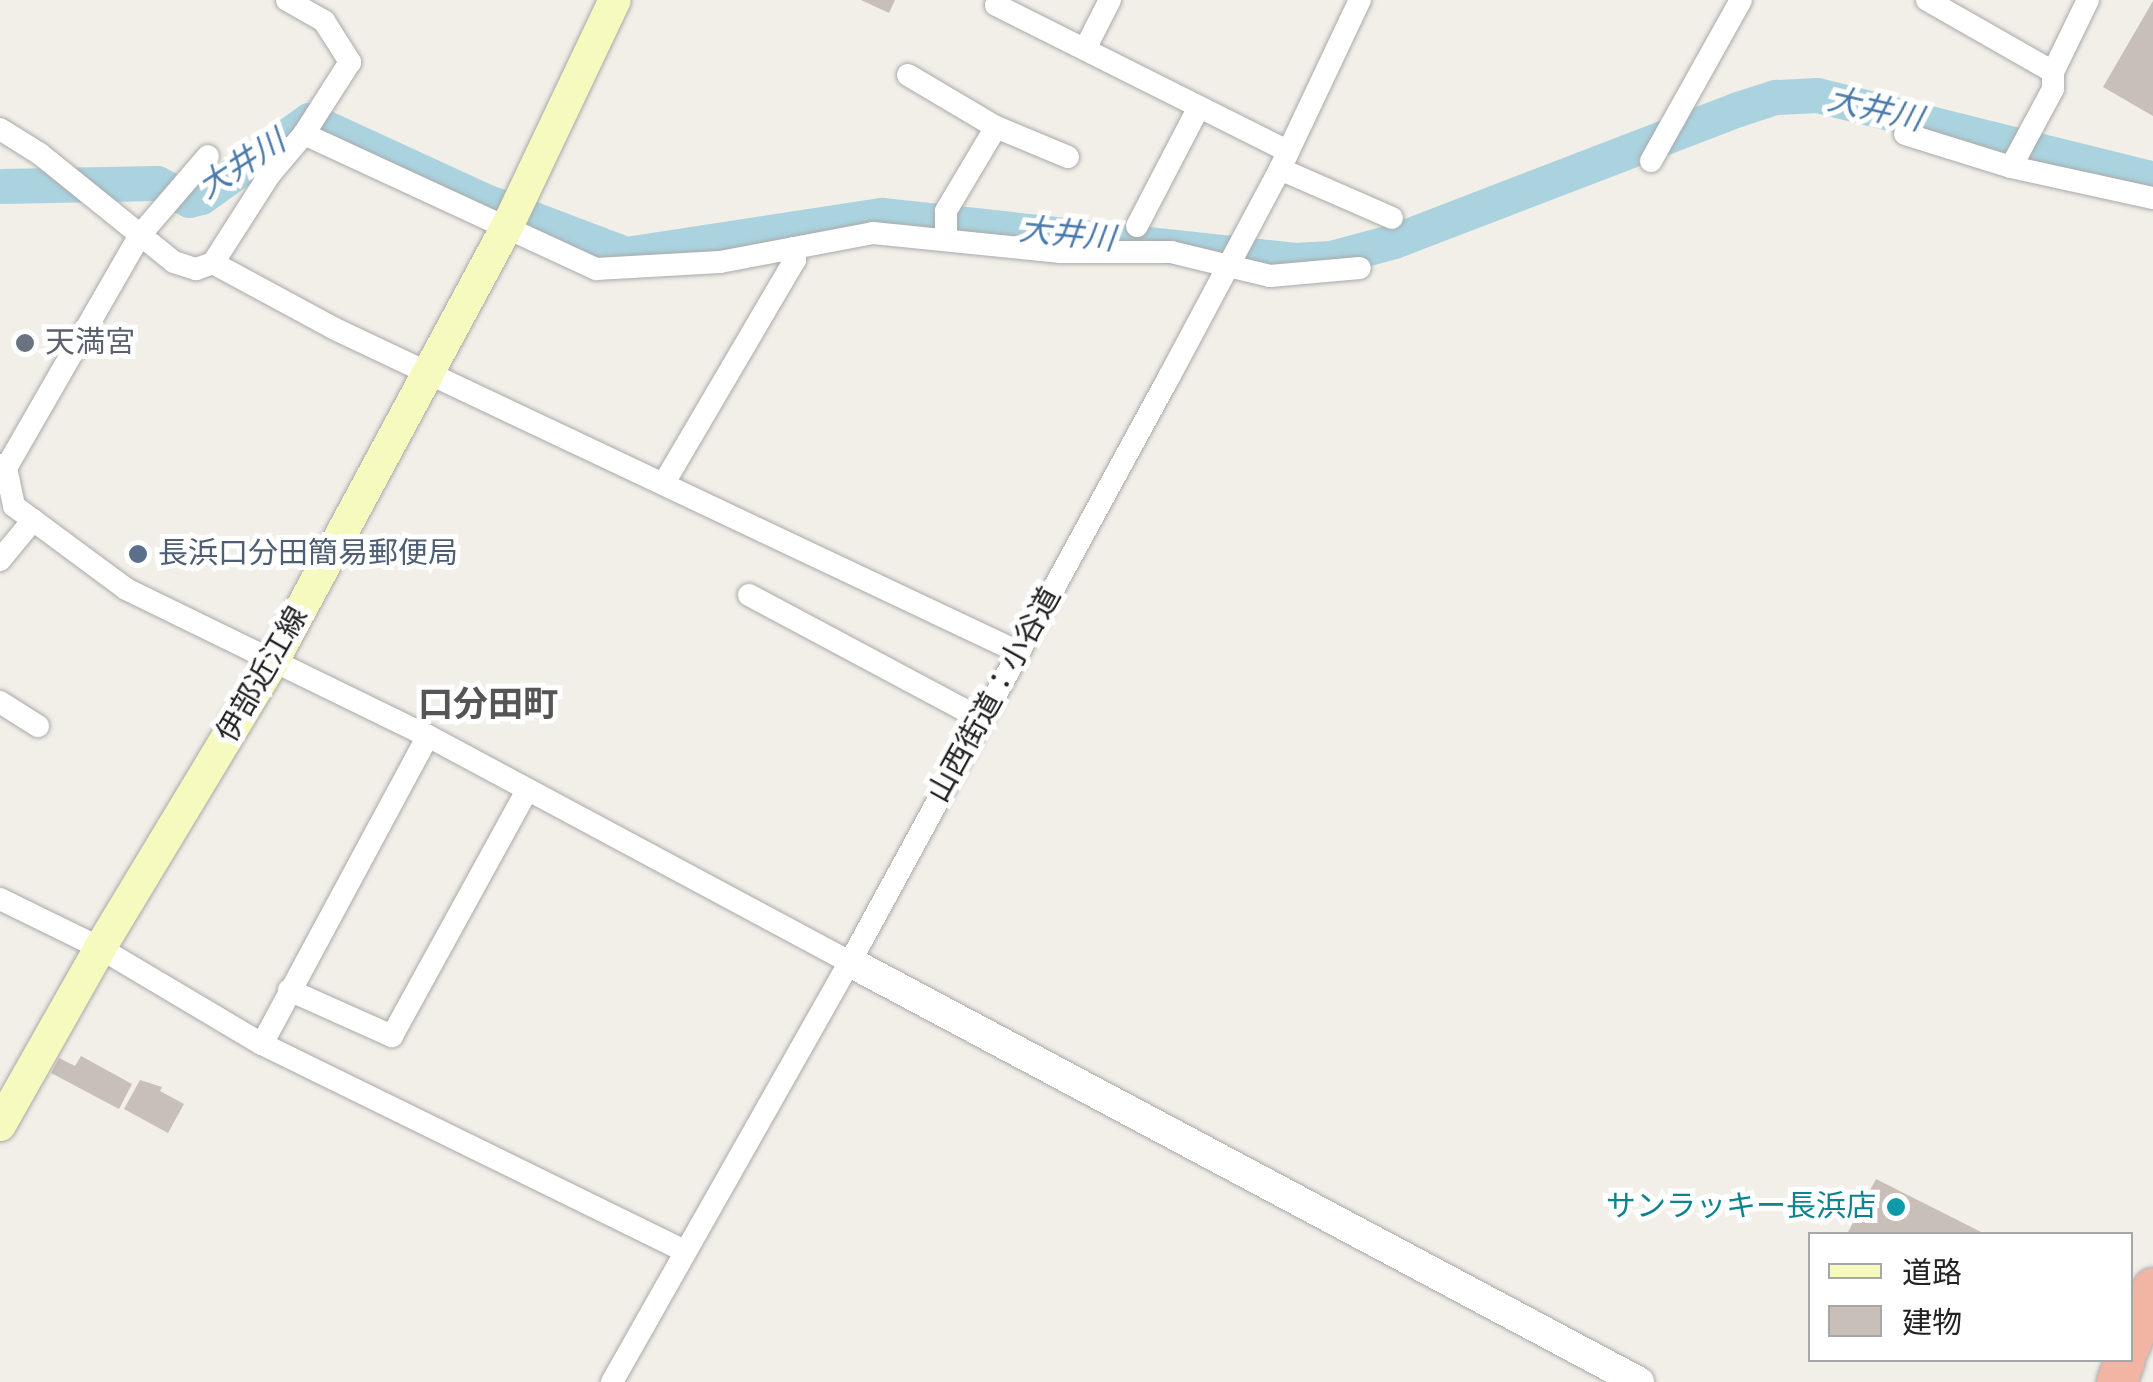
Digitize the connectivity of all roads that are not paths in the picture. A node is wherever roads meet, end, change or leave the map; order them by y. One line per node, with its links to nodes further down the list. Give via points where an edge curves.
1 (287, 0): 15 (street, via 324,21 350,62)
2 (615, 0): 25 (main road, 伊部近江線)
3 (998, 0): 9 (street, via 996,5)
4 (1110, 0): 9 (street)
5 (1360, 0): 19 (street, 山西街道：小谷道)
6 (1741, 0): 20 (street)
7 (1927, 0): 10 (street)
8 (2088, 0): 10 (street)
9 (1084, 49): 12 (street)
10 (2053, 72): 21 (street, via 2053,89)
11 (908, 76): 13 (street)
12 (1199, 106): 19 (street); 24 (street)
13 (996, 126): 18 (street); 27 (street, via 946,211)
14 (0, 129): 26 (street)
15 (304, 134): 25 (street); 29 (street)
16 (1905, 134): 21 (street)
17 (208, 156): 26 (street)
18 (1068, 157)
19 (1284, 160): 23 (street); 30 (street, 山西街道：小谷道)
20 (1651, 161)
21 (2011, 167): 22 (street)
22 (2153, 198)
23 (1392, 218)
24 (1138, 226)
25 (507, 227): 28 (street, via 596,269 720,262); 32 (main road, 伊部近江線)
26 (140, 235): 29 (street, via 174,262); 33 (street)
27 (946, 238): 28 (street, via 874,233); 30 (street, via 1060,252 1171,252)
28 (793, 248): 34 (street, via 795,260)
29 (213, 264): 32 (street)
30 (1226, 266): 31 (street, via 1270,276); 38 (street, 山西街道：小谷道)
31 (1360, 268)
32 (430, 372): 34 (street); 39 (main road, 伊部近江線)
33 (3, 467): 35 (street, via 14,506)
34 (664, 483): 38 (street)
35 (33, 520): 36 (street); 39 (street, via 126,589)
36 (0, 560)
37 (749, 595): 41 (street)
38 (1018, 652): 41 (street, 山西街道：小谷道)
39 (273, 660): 43 (street); 46 (main road, 伊部近江線)
40 (0, 702): 42 (street)
41 (981, 719): 47 (street, 山西街道：小谷道)
42 (38, 726)
43 (428, 736): 44 (street); 48 (street)
44 (527, 790): 47 (street); 48 (street, via 392,1036)
45 (0, 898): 46 (street)
46 (100, 948): 49 (street); 50 (main road, 伊部近江線)
47 (850, 962): 51 (street, 山西街道：小谷道); 56 (street)
48 (290, 990): 49 (street)
49 (262, 1044): 51 (street)
50 (0, 1125)
51 (684, 1252): 55 (street, 山西街道：小谷道)
52 (2153, 1288): 53 (highway)
53 (2133, 1338)
54 (2153, 1366): 57 (highway)
55 (612, 1382)
56 (1640, 1382)
57 (2146, 1382)

